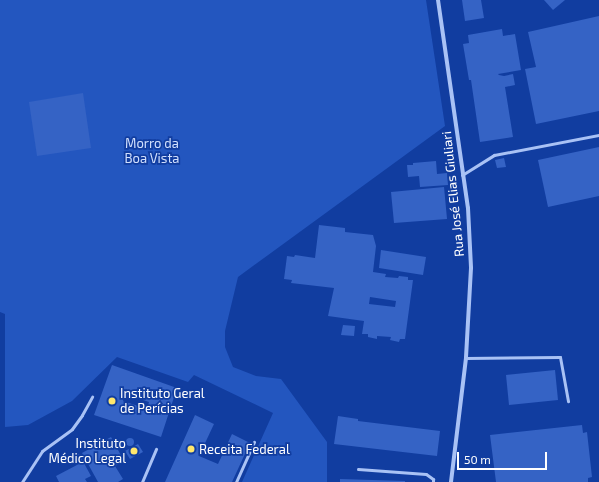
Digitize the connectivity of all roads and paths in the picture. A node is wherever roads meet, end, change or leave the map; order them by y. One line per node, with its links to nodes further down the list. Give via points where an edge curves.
1 (438, 0): 3 (street, Rua José Elias Giuliari)
2 (599, 135): 3 (lane, via 494,155)
3 (462, 175): 4 (street, Rua José Elias Giuliari, via 468,208 471,268)
4 (466, 358): 6 (lane, via 560,357); 14 (street, Rua José Elias Giuliari)
5 (92, 397): 10 (lane, via 72,429 42,451)
6 (568, 401)
7 (254, 442): 12 (lane)
8 (156, 449): 11 (lane)
9 (358, 469): 13 (lane, via 426,474)
10 (22, 482)
11 (142, 482)
12 (236, 482)
13 (433, 482)
14 (451, 482)

